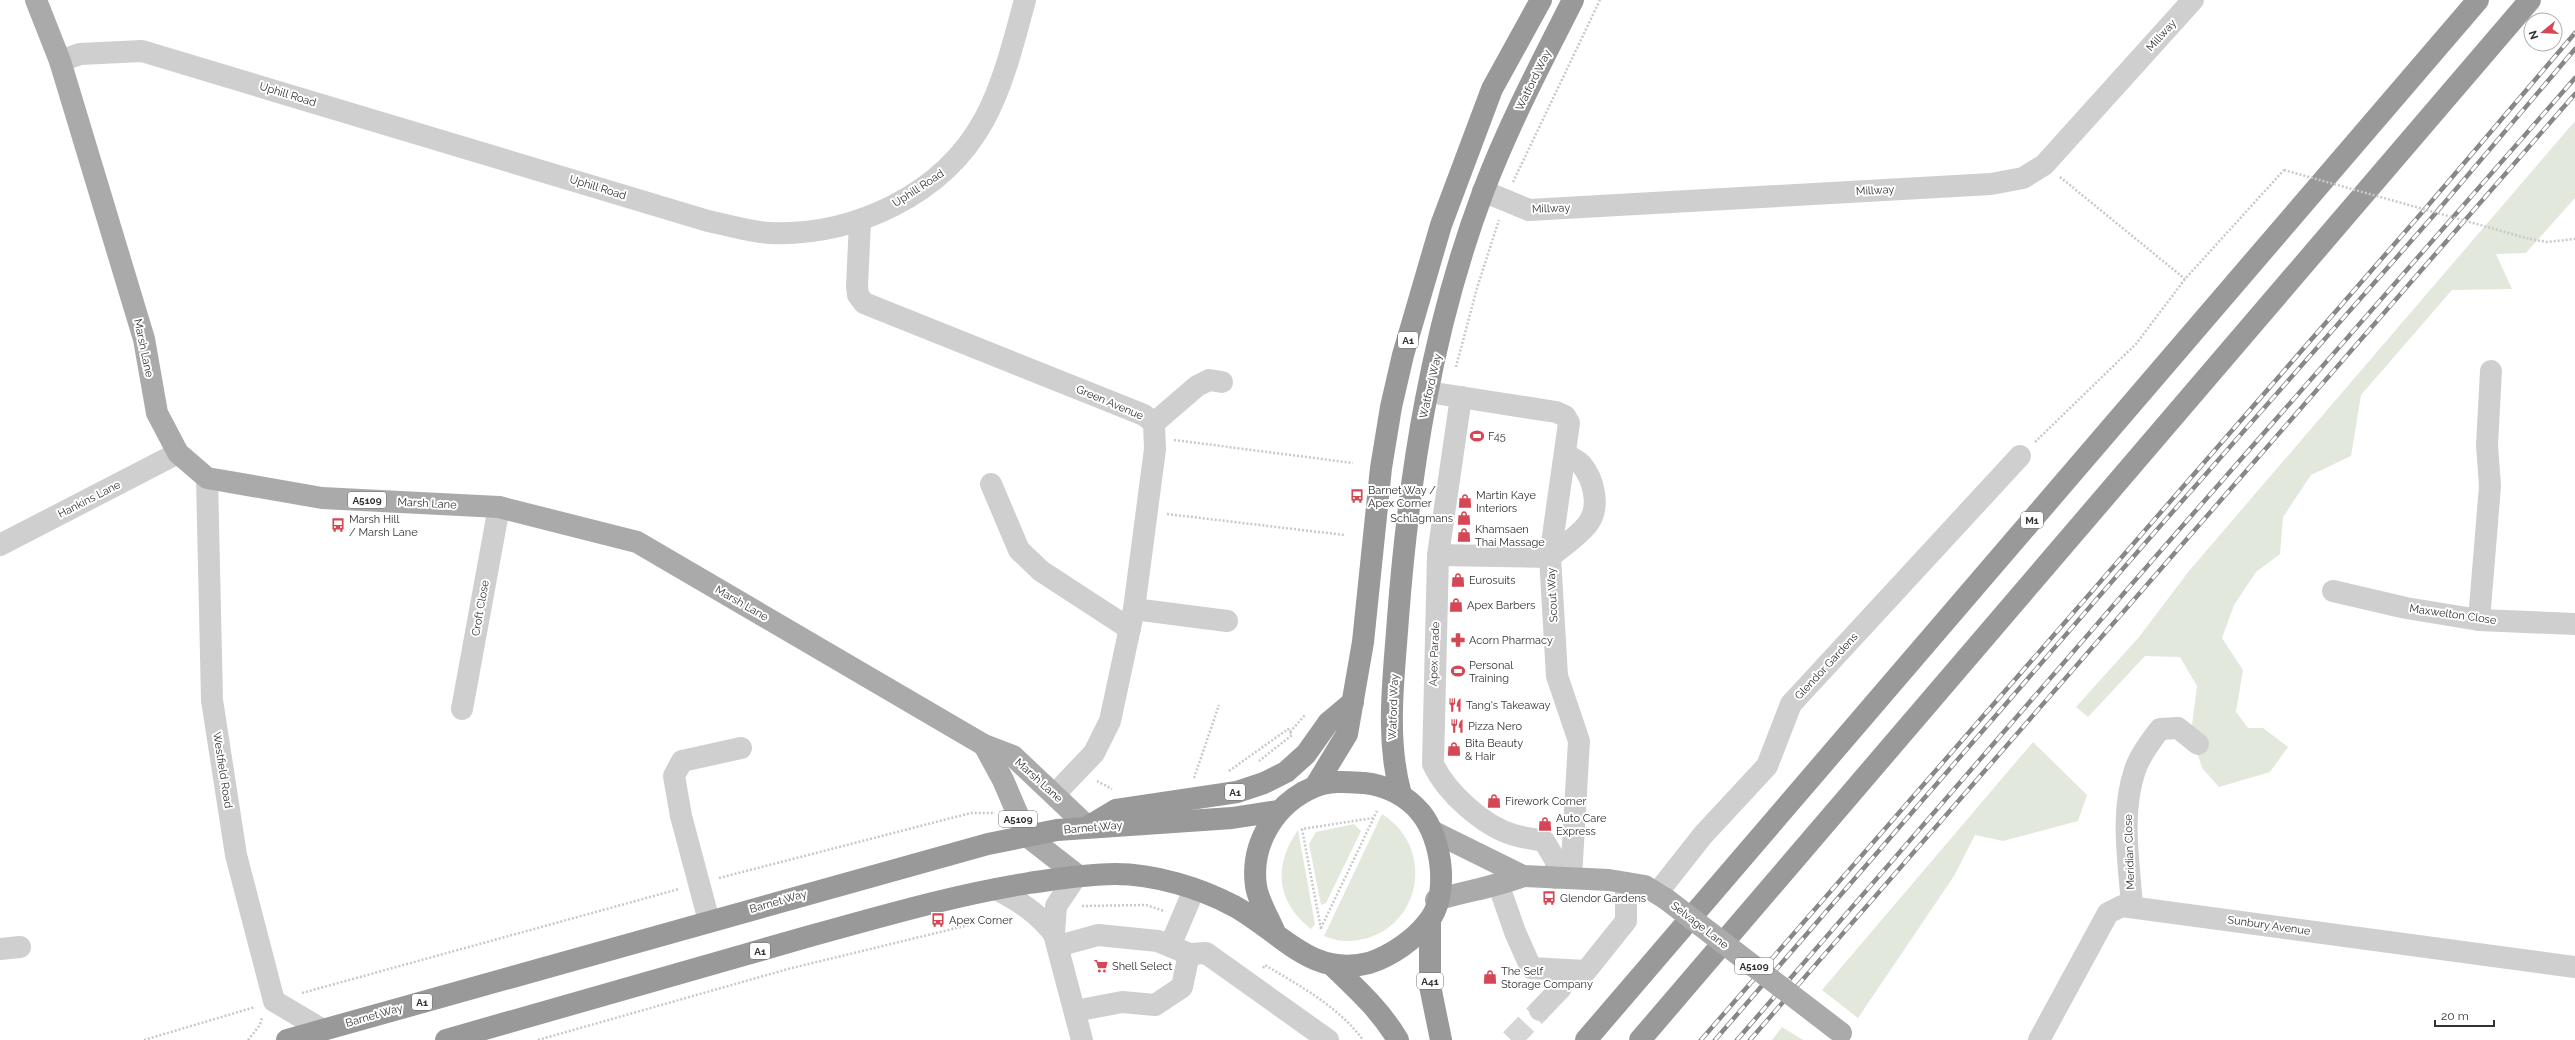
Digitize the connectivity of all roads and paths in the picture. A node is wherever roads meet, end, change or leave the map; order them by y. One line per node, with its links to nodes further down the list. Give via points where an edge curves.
1 (36, 0): 8 (main road, Marsh Lane)
2 (1025, 0): 11 (street, Uphill Road, via 1000,85 984,120 968,146 948,168 906,198)
3 (1541, 0): 36 (highway, A1, via 1492,89 1440,225 1404,354 1381,468 1363,642)
4 (1573, 0): 10 (highway, Watford Way, via 1528,89)
5 (2193, 0): 9 (street, Millway)
6 (2478, 0): 98 (highway, M1)
7 (2530, 0): 99 (highway)
8 (60, 61): 11 (street, Uphill Road, via 80,54 142,51 708,221 769,233 809,232); 19 (main road, Marsh Lane, via 144,339 157,413)
9 (2044, 165): 10 (street, Millway, via 2023,178 1992,184 1528,210); 13 (path)
10 (1483, 191): 16 (highway, Watford Way, via 1453,282)
11 (860, 222): 18 (street, Green Avenue, via 857,286 858,295 864,303 1144,415)
12 (2575, 239): 13 (path, bridge, via 2547,242 2530,239 2284,170)
13 (2185, 279): 21 (path, via 2136,344)
14 (2491, 371): 33 (street, via 2487,445 2490,486)
15 (1222, 382): 18 (street, via 1209,380 1197,386)
16 (1428, 392): 17 (street); 51 (highway, Watford Way, via 1410,490 1392,709 1392,752)
17 (1461, 397): 20 (street, Scout Way, via 1556,412 1565,416 1569,423); 29 (street, Apex Parade)
18 (1154, 430): 22 (path); 26 (street)
19 (178, 452): 23 (main road, Marsh Lane); 28 (street, Hankins Lane)
20 (1565, 454): 30 (street, Scout Way); 30 (street, via 1580,464 1589,476 1595,493 1594,509 1588,524)
21 (2020, 456): 67 (street, Glendor Gardens, via 1791,704 1767,766 1702,835)
22 (1353, 463)
23 (207, 478): 25 (main road, Marsh Lane / A5109, via 322,498); 83 (street, Westfield Road, via 212,700 236,855)
24 (991, 484): 32 (street, via 1019,550 1041,571)
25 (499, 507): 38 (street, Croft Close); 42 (main road, Marsh Lane / A5109, via 637,542)
26 (1147, 511): 27 (path); 32 (street)
27 (1344, 535)
28 (0, 545)
29 (1438, 555): 30 (street); 61 (street, Apex Parade, via 1433,764 1440,780 1478,816 1513,835 1544,841)
30 (1550, 558): 61 (street, Scout Way, via 1557,676 1579,741)
31 (2333, 591): 33 (street, Maxwelton Close, via 2406,608)
32 (1132, 619): 34 (street); 50 (street, via 1110,721 1094,753)
33 (2479, 620): 35 (street, Maxwelton Close)
34 (1227, 621)
35 (2575, 624)
36 (1353, 702): 48 (highway, A1, via 1347,734); 56 (highway, A1, via 1328,723 1306,754 1286,772 1264,783 1237,792 1116,810)
37 (1219, 705): 47 (path)
38 (462, 708)
39 (1305, 715): 40 (path)
40 (1290, 732): 44 (path, via 1292,735); 45 (path, via 1288,729)
41 (2198, 744): 69 (street, Meridian Close, via 2178,728 2160,729 2135,769 2128,798 2126,823)
42 (984, 745): 50 (main road, Marsh Lane / A5109, via 1013,756); 58 (main road, Marsh Lane / A5109, via 1003,780)
43 (741, 748): 62 (street, via 682,761 674,776)
44 (1253, 765)
45 (1230, 771)
46 (1095, 780): 49 (path)
47 (1194, 780)
48 (1316, 785): 51 (highway, via 1342,781 1376,784); 52 (highway)
49 (1115, 791)
50 (1055, 794): 56 (main road, Marsh Lane / A5109)
51 (1401, 795): 57 (highway, via 1420,812)
52 (1278, 811): 56 (highway, Barnet Way / A1, via 1232,818); 74 (highway, via 1259,847 1256,872 1256,887)
53 (1377, 811): 55 (path)
54 (998, 812): 62 (path, via 972,813)
55 (1373, 818): 55 (path, via 1367,832 1320,929 1302,829)
56 (1088, 826): 58 (highway, Barnet Way / A1)
57 (1432, 831): 60 (main road, Selvage Lane / A5109); 71 (highway, via 1440,854 1441,881)
58 (1027, 836): 59 (main road, Marsh Lane / A5109); 73 (highway, Barnet Way / A1, via 891,870)
59 (1077, 875): 65 (highway, A1); 66 (highway, A1, via 1156,878); 75 (street, via 1056,906)
60 (1523, 876): 61 (main road, Selvage Lane / A5109); 64 (main road, Selvage Lane / A5109)
61 (1564, 878): 63 (main road, Selvage Lane / A5109)
62 (699, 883): 73 (street); 82 (path)
63 (1626, 883): 67 (main road, Selvage Lane / A5109, via 1645,886); 81 (street, via 1626,921 1586,971)
64 (1499, 886): 71 (main road, Selvage Lane / A5109, via 1464,891); 81 (street, via 1531,968)
65 (996, 888): 75 (street, via 1043,920); 91 (highway, A1, via 909,908)
66 (1194, 890): 74 (highway, A1, via 1233,906); 76 (street)
67 (1662, 896): 87 (main road, Selvage Lane / A5109, bridge)
68 (1077, 906): 70 (path, via 1146,905)
69 (2132, 906): 80 (street, Sunbury Avenue); 100 (street, Sunbury Avenue, via 2122,906 2108,913)
70 (1160, 909)
71 (1433, 910): 79 (highway, via 1401,948 1364,964); 97 (highway, A41, via 1430,986)
72 (1005, 916): 92 (path, via 788,969)
73 (709, 921): 86 (highway, Barnet Way / A1)
74 (1275, 933): 79 (highway, via 1308,959)
75 (1056, 940): 76 (street, via 1098,935 1158,941); 85 (street)
76 (1170, 946): 77 (street)
77 (1190, 954): 85 (street, via 1182,987 1155,1005 1122,1002); 94 (street, via 1206,953)
78 (1265, 965): 95 (path, via 1314,995 1355,1029)
79 (1333, 966): 96 (highway, via 1387,1021)
80 (2575, 967)
81 (1562, 970): 84 (street, via 1561,988)
82 (301, 994)
83 (267, 1003): 86 (street); 88 (path); 89 (path, via 260,1025)
84 (1540, 1010)
85 (1075, 1011): 93 (street)
86 (323, 1030): 90 (highway, Barnet Way / A1)
87 (1846, 1036)
88 (144, 1040)
89 (248, 1040)
90 (287, 1040)
91 (446, 1040)
92 (538, 1040)
93 (1082, 1040)
94 (1328, 1040)
95 (1363, 1040)
96 (1398, 1040)
97 (1442, 1040)
98 (1586, 1040)
99 (1640, 1040)
100 (2039, 1040)

